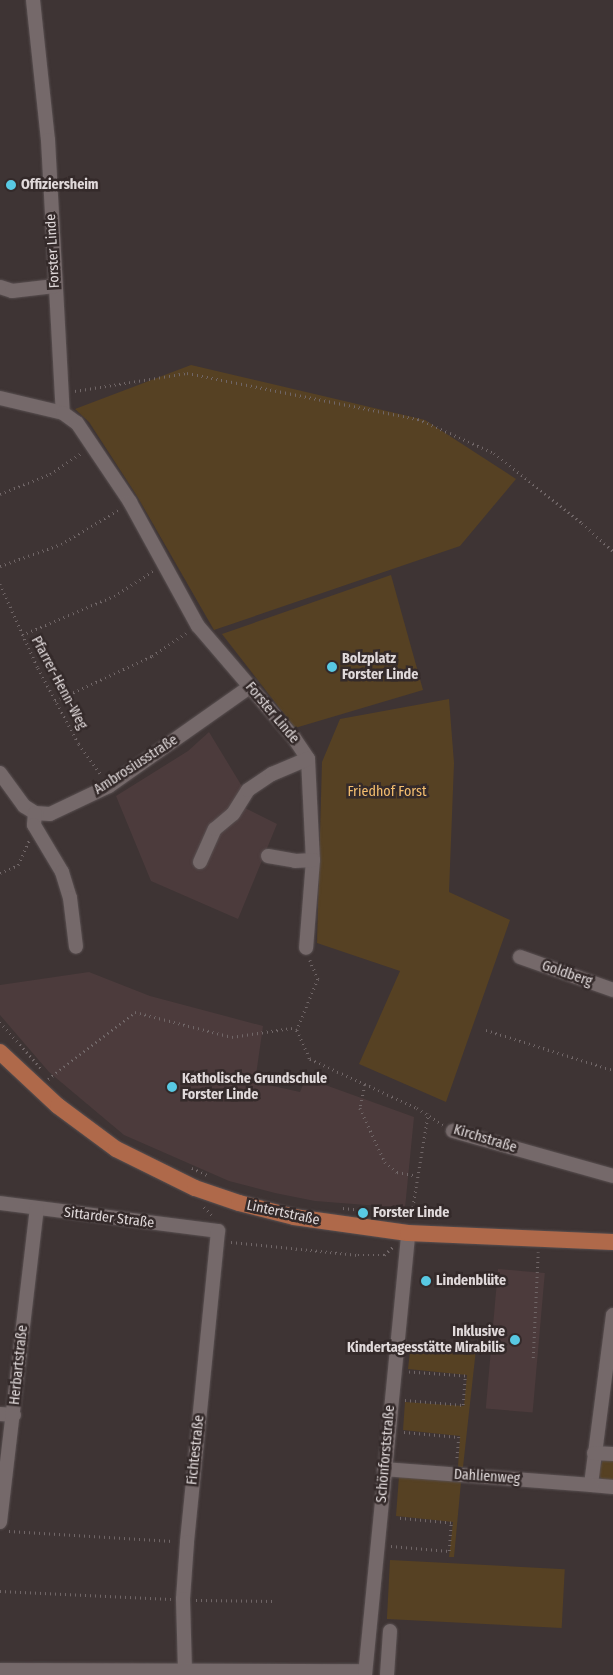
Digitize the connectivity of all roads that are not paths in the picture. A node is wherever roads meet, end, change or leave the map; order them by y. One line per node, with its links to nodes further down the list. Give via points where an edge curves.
1 (33, 0): 2 (street, Forster Linde, via 48,140)
2 (55, 286): 3 (street, via 12,291); 5 (street, Forster Linde)
3 (0, 287)
4 (0, 398): 5 (street, Forster Linde)
5 (63, 413): 6 (street, Forster Linde, via 77,423 95,444 198,626)
6 (250, 686): 7 (street, Forster Linde); 9 (street, Ambrosiusstraße, via 109,786)
7 (308, 759): 11 (street); 12 (street, via 272,774 248,790 233,814 215,829)
8 (0, 773): 9 (street)
9 (34, 819): 13 (street, via 62,872 75,920)
10 (268, 856): 11 (street)
11 (313, 860): 14 (street)
12 (200, 862)
13 (76, 947)
14 (306, 948)
15 (520, 957): 16 (street, Goldberg)
16 (613, 990)
17 (0, 1052): 22 (main road, Lintertstraße, via 36,1088 116,1149 195,1188 294,1218)
18 (453, 1132): 19 (street, Kirchstraße)
19 (613, 1176)
20 (0, 1203): 21 (street, Sittarder Straße)
21 (37, 1208): 23 (street, Sittarder Straße); 26 (street, Herbartstraße)
22 (408, 1233): 24 (main road, Lintertstraße); 29 (street, Schönforststraße)
23 (217, 1236): 35 (street, Fichtestraße, via 186,1542 183,1599)
24 (613, 1242)
25 (613, 1315): 27 (street)
26 (7, 1414): 32 (street, Herbartstraße)
27 (594, 1453): 28 (street); 30 (street)
28 (613, 1454)
29 (384, 1469): 30 (street, Dahlienweg); 36 (street, Schönforststraße)
30 (591, 1485): 31 (street, Dahlienweg)
31 (613, 1487)
32 (0, 1522)
33 (390, 1631): 37 (street)
34 (0, 1670): 35 (street)
35 (185, 1670): 36 (street)
36 (365, 1673)
37 (387, 1675)

